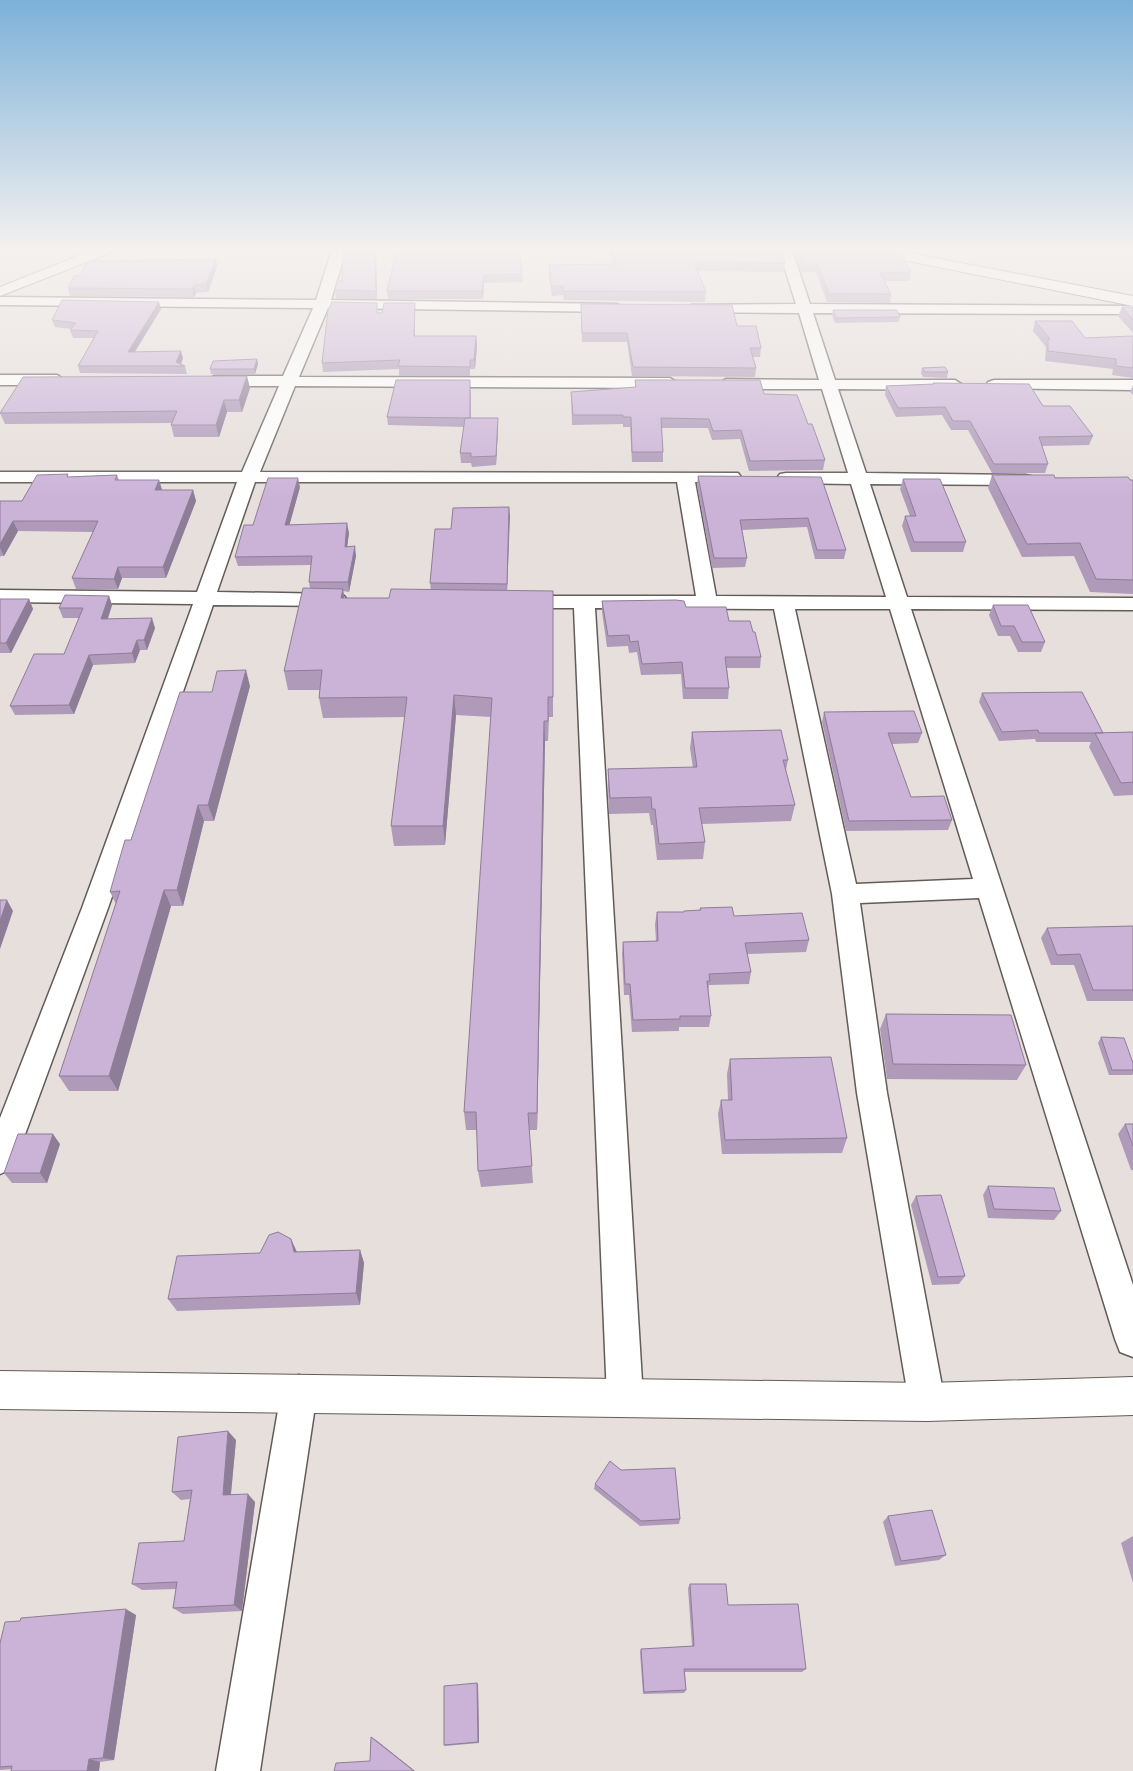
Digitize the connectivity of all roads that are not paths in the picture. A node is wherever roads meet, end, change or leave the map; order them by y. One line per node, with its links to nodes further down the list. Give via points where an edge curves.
1 (310, 333): 6 (street)
2 (812, 333): 9 (street)
3 (0, 380): 4 (street)
4 (75, 381)
5 (202, 381): 6 (street)
6 (289, 381): 7 (street); 13 (street)
7 (684, 383)
8 (713, 384): 9 (street)
9 (829, 385): 10 (street); 16 (street)
10 (1133, 385)
11 (0, 477): 13 (street)
12 (685, 477): 13 (street); 14 (street); 22 (street)
13 (248, 478): 19 (street)
14 (753, 478)
15 (772, 478): 16 (street)
16 (859, 479): 17 (street); 25 (street)
17 (1045, 480)
18 (0, 596): 19 (street)
19 (207, 598): 20 (street); 29 (street)
20 (356, 600)
21 (495, 602): 23 (street)
22 (707, 602): 23 (street); 24 (street)
23 (584, 603): 34 (street)
24 (783, 603): 25 (street); 28 (street)
25 (898, 604): 26 (street); 27 (street)
26 (1131, 608)
27 (989, 888): 28 (street); 30 (street)
28 (846, 894): 35 (street, via 872,1093)
29 (0, 1159)
30 (1133, 1339)
31 (0, 1390): 32 (street)
32 (299, 1393): 34 (street); 36 (street)
33 (1133, 1396): 35 (street)
34 (625, 1398): 35 (street)
35 (927, 1402)
36 (238, 1771)

